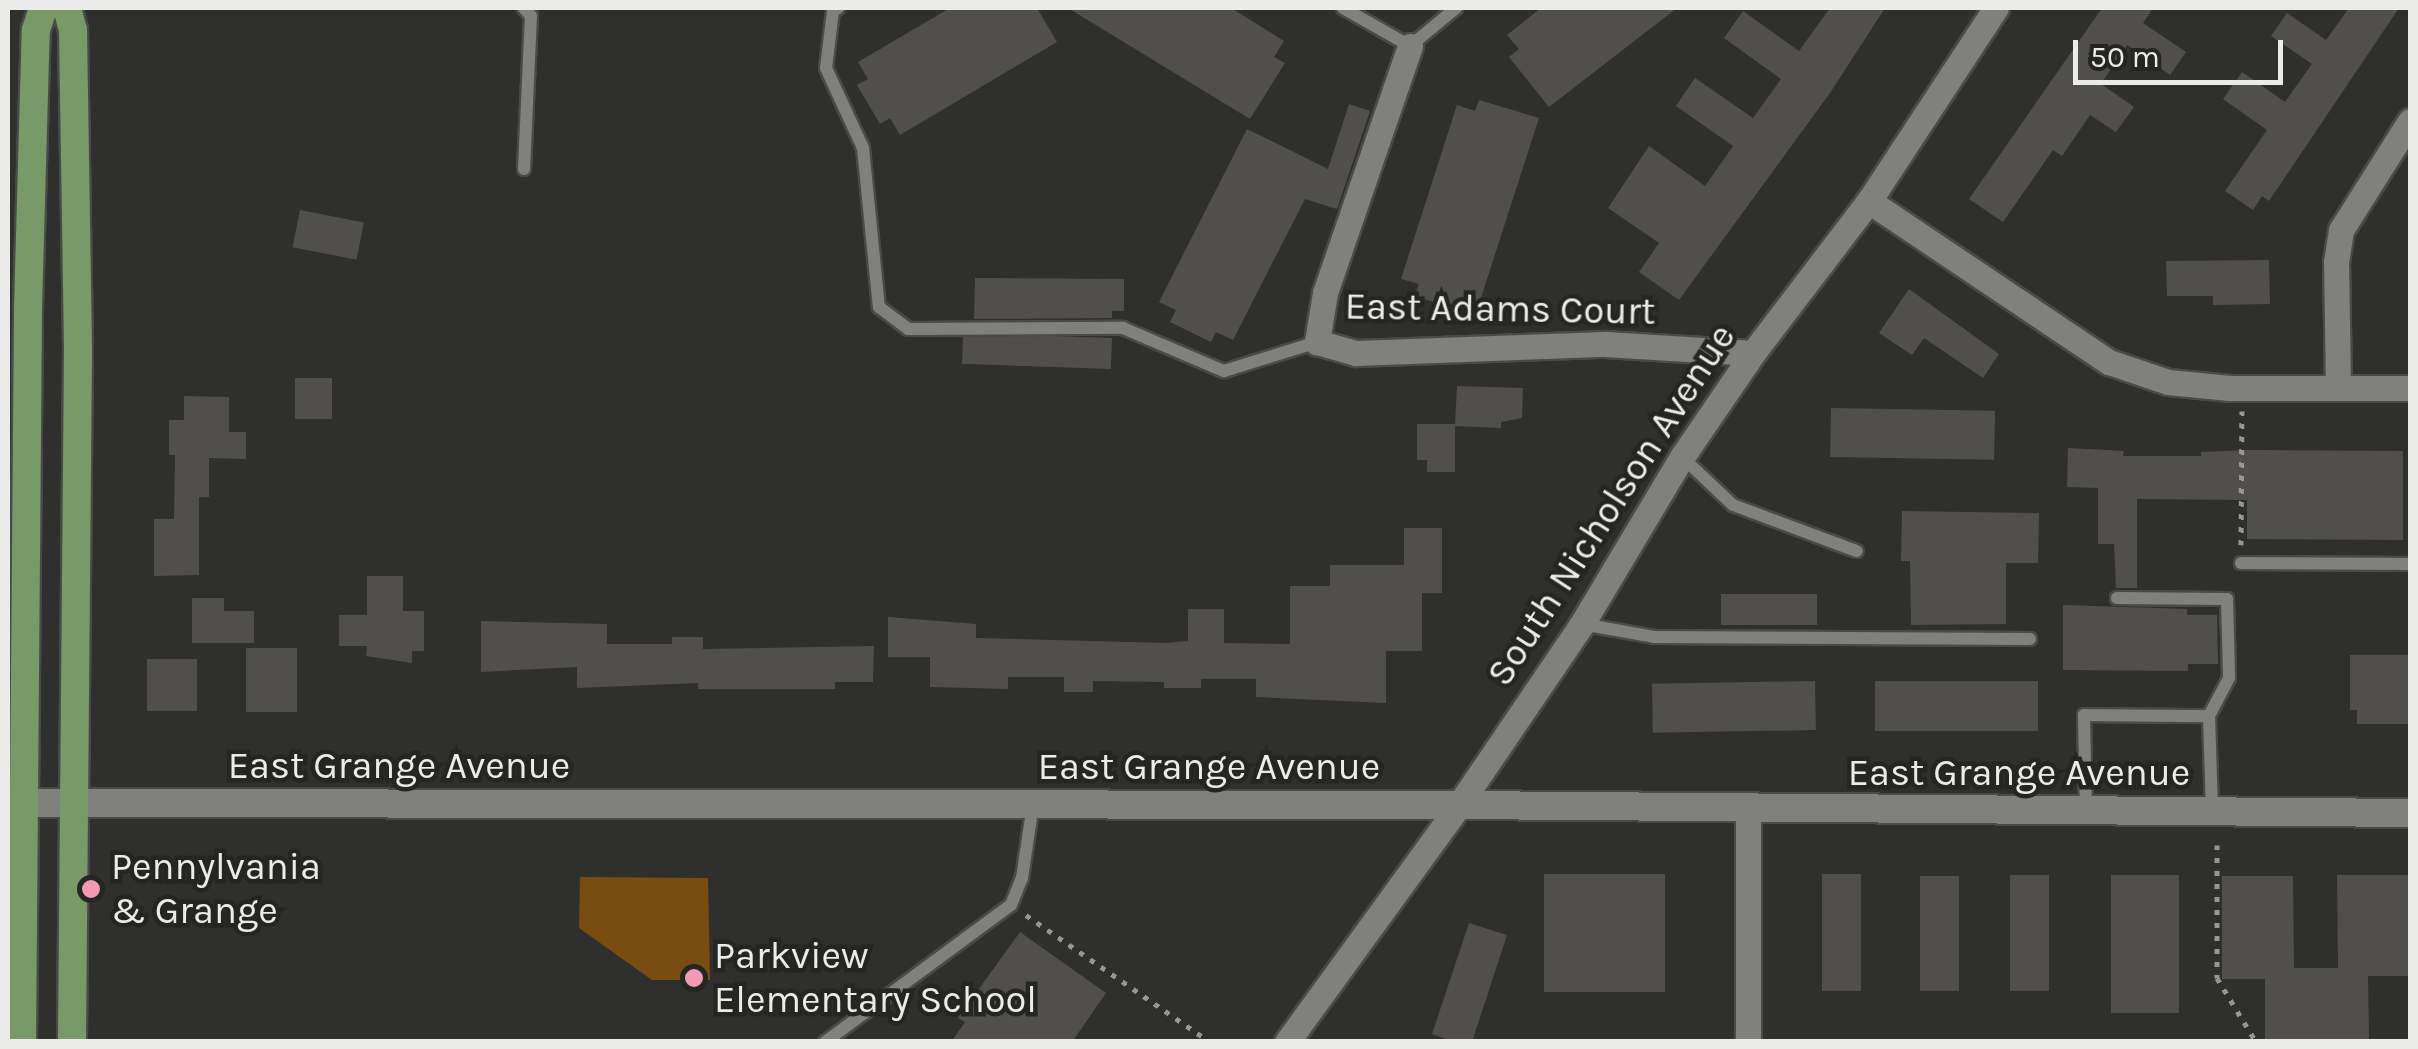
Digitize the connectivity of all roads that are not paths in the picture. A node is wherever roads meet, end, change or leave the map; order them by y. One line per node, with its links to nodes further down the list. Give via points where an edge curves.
1 (43, 8): 24 (main road, via 36,30)
2 (67, 8): 25 (main road, via 73,30 78,352)
3 (524, 8): 10 (lane, via 531,16)
4 (838, 8): 12 (lane, via 826,68 864,148 878,308 908,329 1123,328 1224,371)
5 (1343, 8): 8 (lane)
6 (1456, 8): 8 (lane)
7 (1996, 8): 11 (street, South Nicholson Avenue)
8 (1410, 46): 12 (street, East Adams Court, via 1325,294)
9 (2410, 121): 14 (street, via 2341,230)
10 (524, 169)
11 (1869, 202): 13 (street, South Nicholson Avenue); 14 (street, via 2109,362 2168,382)
12 (1317, 342): 13 (street, East Adams Court, via 1356,353 1605,344)
13 (1753, 352): 16 (street, South Nicholson Avenue)
14 (2338, 388): 15 (street)
15 (2410, 388)
16 (1682, 457): 17 (lane, via 1732,506); 21 (street, South Nicholson Avenue)
17 (1857, 551)
18 (2241, 562): 19 (lane)
19 (2410, 564)
20 (2117, 598): 23 (lane, via 2227,599 2229,678)
21 (1582, 624): 22 (lane, via 1654,638); 27 (street, South Nicholson Avenue)
22 (2030, 639)
23 (2208, 716): 29 (lane, via 2084,714); 30 (lane)
24 (16, 803): 25 (street, East Grange Avenue); 32 (main road)
25 (76, 804): 26 (street, East Grange Avenue); 33 (main road)
26 (1033, 804): 27 (street, East Grange Avenue); 34 (lane, via 1022,878 1011,905)
27 (1459, 805): 28 (street, East Grange Avenue); 35 (street, South Nicholson Avenue)
28 (1748, 809): 29 (street, East Grange Avenue); 36 (street)
29 (2086, 812): 30 (street, East Grange Avenue)
30 (2212, 812): 31 (street, East Grange Avenue)
31 (2410, 813)
32 (22, 1042)
33 (72, 1042)
34 (825, 1042)
35 (1287, 1042)
36 (1748, 1042)

